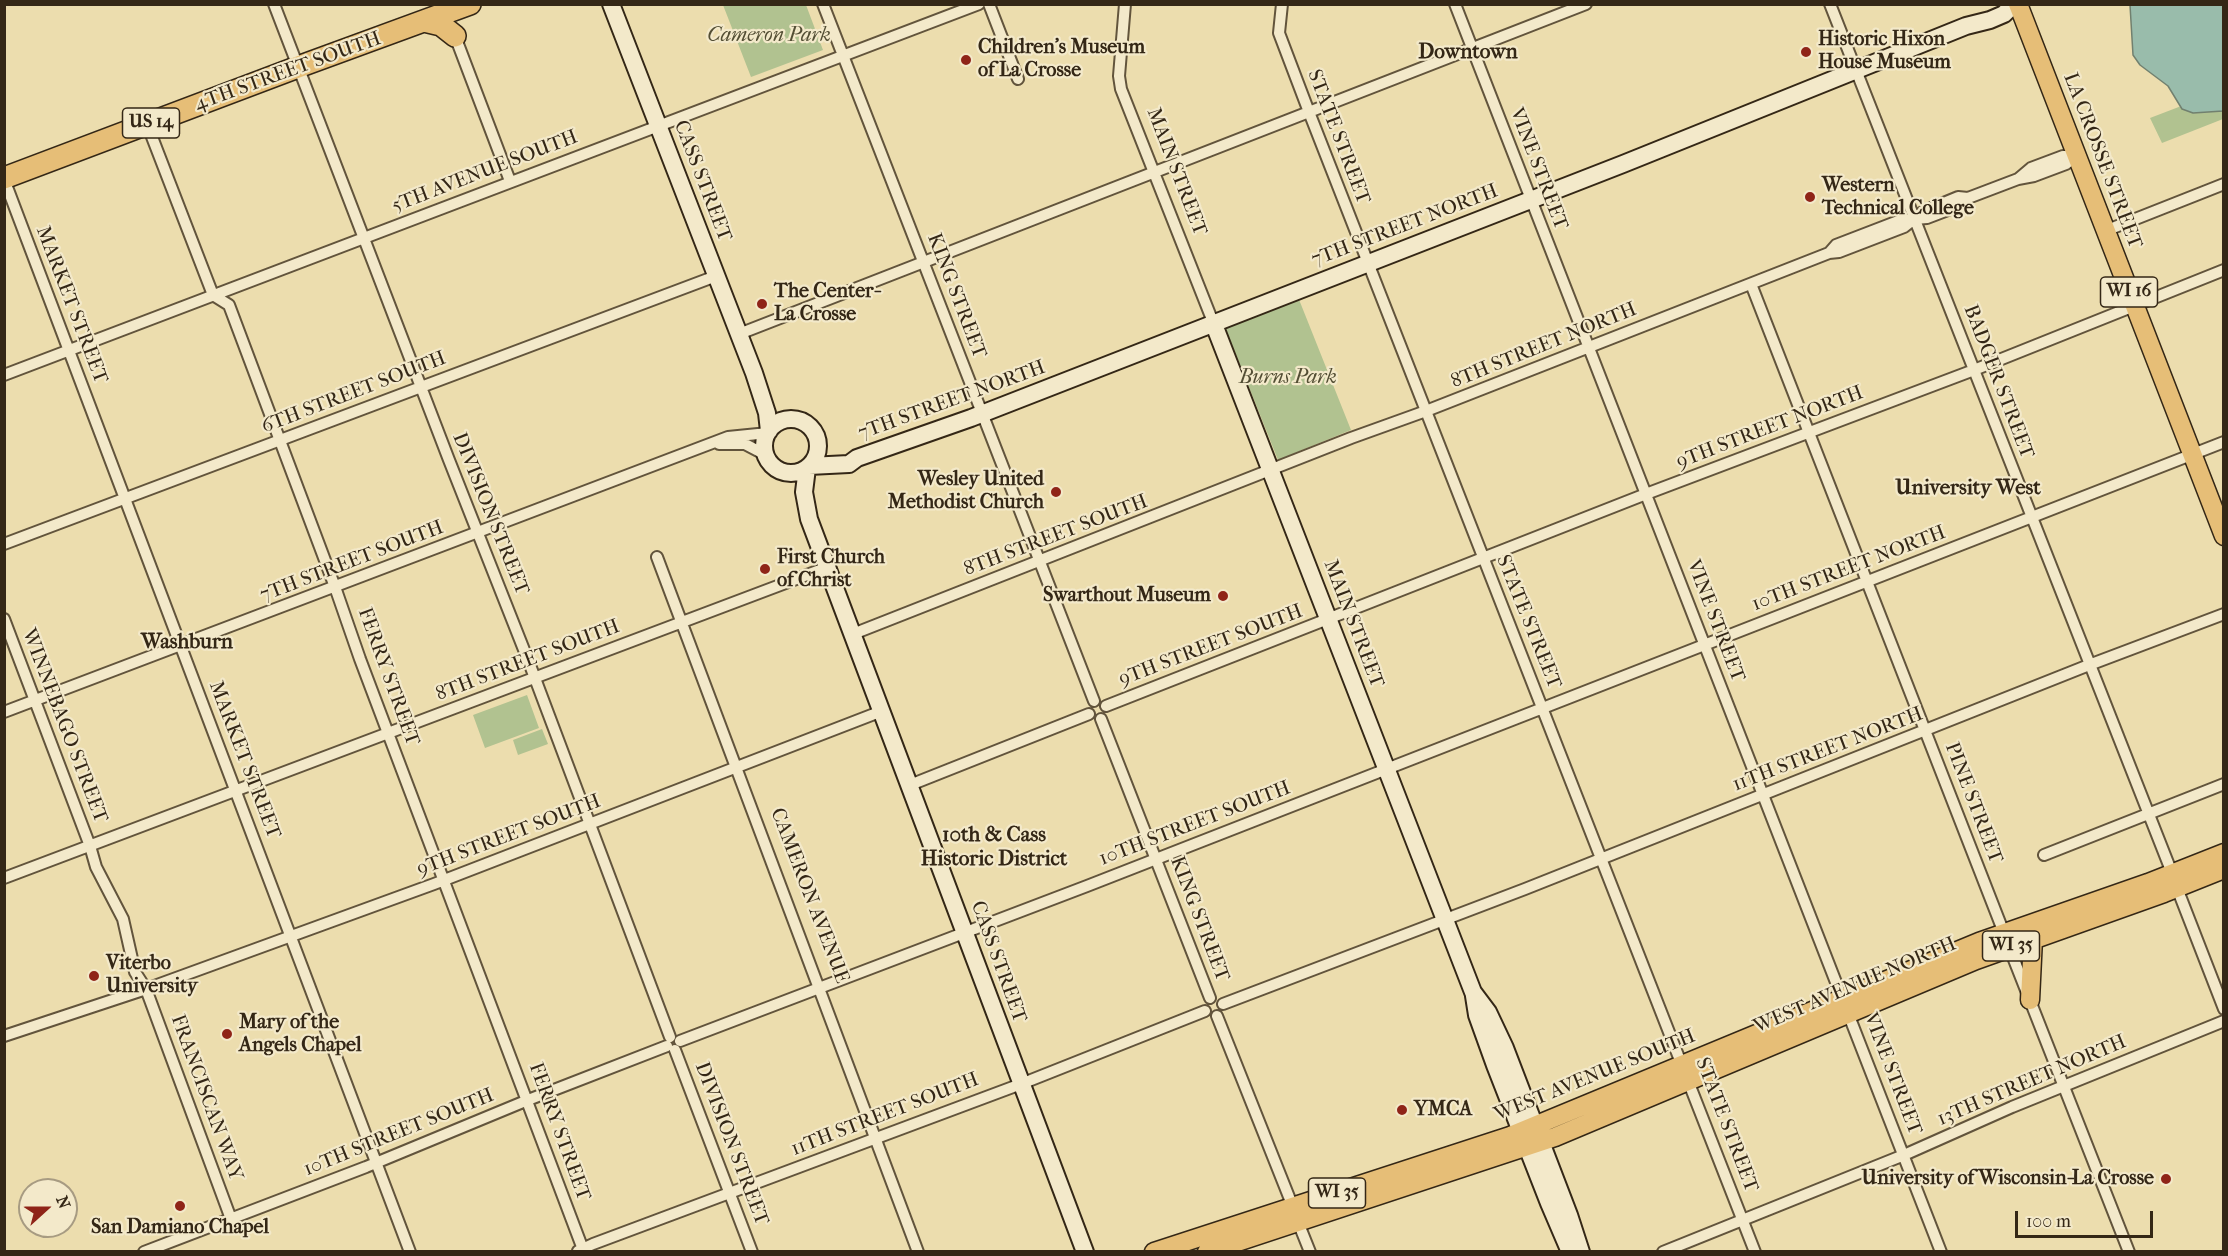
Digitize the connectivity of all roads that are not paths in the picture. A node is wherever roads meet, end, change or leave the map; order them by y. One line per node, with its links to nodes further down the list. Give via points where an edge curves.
1 (274, 4): 20 (street, DIVISION STREET)
2 (471, 4): 14 (highway, 4TH STREET SOUTH / US 14)
3 (611, 4): 25 (main road, CASS STREET)
4 (822, 4): 19 (street, KING STREET)
5 (979, 4): 19 (street, 5TH AVENUE SOUTH)
6 (989, 4): 22 (street)
7 (1125, 4): 27 (street, MAIN STREET, via 1120,83)
8 (1282, 4): 23 (street, STATE STREET, via 1279,33)
9 (1455, 4): 18 (street, VINE STREET)
10 (1586, 4): 18 (street)
11 (1830, 4): 21 (street, BADGER STREET)
12 (2006, 4): 16 (main road, 7TH STREET NORTH / WI 16)
13 (2016, 4): 16 (main road, 7TH STREET NORTH / WI 16, via 2004,14); 26 (main road, LA CROSSE STREET / WI 16)
14 (445, 9): 15 (highway, 4TH STREET SOUTH / US 14)
15 (424, 21): 17 (highway, via 441,25); 20 (highway, 4TH STREET SOUTH / US 14)
16 (1966, 26): 21 (main road, 7TH STREET NORTH / WI 16)
17 (455, 36): 29 (street)
18 (1473, 49): 23 (street); 31 (street, VINE STREET)
19 (842, 56): 25 (street, 5TH AVENUE SOUTH); 36 (street, KING STREET)
20 (298, 67): 24 (highway, 4TH STREET SOUTH / US 14); 34 (street, DIVISION STREET)
21 (1857, 70): 31 (main road, 7TH STREET NORTH / WI 16); 32 (street, BADGER STREET)
22 (1018, 79)
23 (1309, 112): 27 (street); 35 (street, STATE STREET)
24 (147, 124): 28 (highway, 4TH STREET SOUTH / US 14); 40 (street, FERRY STREET)
25 (658, 126): 29 (street, 5TH AVENUE SOUTH); 38 (main road, CASS STREET)
26 (2076, 156): 32 (street, 8TH STREET NORTH, via 2063,156 2031,168 2018,179 1924,211); 33 (main road, LA CROSSE STREET / WI 16)
27 (1154, 174): 36 (street); 42 (street, MAIN STREET)
28 (4, 179): 45 (street, MARKET STREET)
29 (510, 182): 34 (street, 5TH AVENUE SOUTH)
30 (2223, 184): 33 (street)
31 (1531, 199): 35 (main road, 7TH STREET NORTH / WI 16); 44 (street, VINE STREET)
32 (1914, 219): 39 (street, 8TH STREET NORTH, via 1901,220 1836,245 1829,253); 46 (street, BADGER STREET)
33 (2105, 231): 41 (main road, LA CROSSE STREET / WI 16)
34 (363, 237): 40 (street, 5TH AVENUE SOUTH); 49 (street, DIVISION STREET)
35 (1367, 262): 42 (main road, 7TH STREET NORTH / WI 16); 50 (street, STATE STREET)
36 (924, 263): 43 (street); 51 (street, KING STREET)
37 (2223, 270): 41 (street, 9TH STREET NORTH)
38 (716, 276): 43 (main road, CASS STREET); 49 (street, 6TH STREET SOUTH)
39 (1751, 284): 44 (street, 8TH STREET NORTH); 54 (street, PINE STREET)
40 (213, 295): 45 (street, 5TH AVENUE SOUTH); 55 (street, FERRY STREET, via 229,305)
41 (2134, 306): 46 (street, 9TH STREET NORTH); 60 (main road, LA CROSSE STREET / WI 16)
42 (1213, 322): 51 (main road, 7TH STREET NORTH / WI 16); 64 (main road, MAIN STREET)
43 (739, 334): 47 (main road, CASS STREET)
44 (1588, 346): 50 (street, 8TH STREET NORTH); 65 (street, VINE STREET)
45 (69, 350): 48 (street, 5TH AVENUE SOUTH); 66 (street, MARKET STREET)
46 (1974, 370): 54 (street, 9TH STREET NORTH); 68 (street, BADGER STREET)
47 (754, 373): 52 (main road, CASS STREET); 53 (main road, CASS STREET)
48 (4, 375)
49 (421, 387): 55 (street, 6TH STREET SOUTH); 69 (street, DIVISION STREET)
50 (1426, 411): 64 (street, 8TH STREET NORTH); 73 (street, STATE STREET)
51 (982, 413): 61 (main road, 7TH STREET NORTH / WI 16); 74 (street, KING STREET)
52 (792, 419): 53 (main road, via 778,423); 56 (main road, via 811,428)
53 (769, 432): 58 (street, 7TH STREET SOUTH, via 737,434); 59 (main road)
54 (1809, 433): 65 (street, 9TH STREET NORTH); 76 (street, PINE STREET)
55 (280, 441): 66 (street, 6TH STREET SOUTH); 77 (street, FERRY STREET)
56 (818, 442): 61 (main road, 7TH STREET NORTH, via 829,454); 62 (main road, via 816,457)
57 (2223, 442): 60 (street, 10TH STREET NORTH)
58 (713, 444): 59 (street, 7TH STREET SOUTH, via 745,444); 69 (street, 7TH STREET SOUTH)
59 (766, 455): 63 (main road)
60 (2191, 455): 68 (street, 10TH STREET NORTH); 70 (main road, LA CROSSE STREET / WI 16)
61 (857, 458): 62 (main road, 7TH STREET NORTH / WI 16, via 842,465)
62 (808, 467): 63 (main road, WI 16); 67 (main road, CASS STREET, via 804,492)
63 (782, 471): 67 (main road, CASS STREET)
64 (1271, 471): 74 (street, 8TH STREET SOUTH); 80 (main road, MAIN STREET)
65 (1646, 494): 73 (street, 9TH STREET NORTH); 83 (street, VINE STREET)
66 (126, 499): 71 (street, 6TH STREET SOUTH); 84 (street, MARKET STREET)
67 (809, 519): 75 (main road, CASS STREET)
68 (2032, 519): 76 (street, 10TH STREET NORTH); 85 (street, BADGER STREET)
69 (479, 533): 77 (street, 7TH STREET SOUTH); 86 (street, DIVISION STREET)
70 (2223, 536)
71 (4, 544)
72 (657, 557): 81 (street, CAMERON AVENUE)
73 (1484, 558): 80 (street, 9TH STREET NORTH); 90 (street, STATE STREET)
74 (1040, 562): 82 (street, 8TH STREET SOUTH); 88 (street, KING STREET)
75 (828, 567): 81 (street, 8TH STREET SOUTH); 82 (main road, CASS STREET)
76 (1868, 581): 83 (street, 10TH STREET NORTH); 95 (street, PINE STREET)
77 (335, 587): 84 (street, 7TH STREET SOUTH); 96 (street, FERRY STREET)
78 (2223, 614): 85 (street, 11TH STREET NORTH)
79 (4, 619): 87 (street, WINNEBAGO STREET)
80 (1329, 620): 89 (street, 9TH STREET SOUTH); 98 (main road, MAIN STREET)
81 (681, 622): 86 (street, 8TH STREET SOUTH); 97 (street, CAMERON AVENUE)
82 (853, 634): 91 (main road, CASS STREET)
83 (1705, 644): 90 (street, 10TH STREET NORTH); 102 (street, VINE STREET)
84 (181, 645): 87 (street, 7TH STREET SOUTH); 101 (street, MARKET STREET)
85 (2089, 665): 95 (street, 11TH STREET NORTH); 103 (street, BADGER STREET)
86 (535, 678): 96 (street, 8TH STREET SOUTH); 104 (street, DIVISION STREET)
87 (35, 700): 92 (street, 7TH STREET SOUTH); 105 (street, WINNEBAGO STREET)
88 (1094, 701): 89 (street); 93 (street)
89 (1106, 706): 94 (street, via 1107,712)
90 (1542, 706): 98 (street, 10TH STREET NORTH); 109 (street, STATE STREET)
91 (882, 711): 97 (street, 9TH STREET SOUTH); 100 (main road, CASS STREET)
92 (4, 712)
93 (1089, 714): 94 (street); 100 (street)
94 (1101, 719): 108 (street, KING STREET)
95 (1926, 731): 102 (street, 11TH STREET NORTH); 118 (street, PINE STREET)
96 (389, 733): 101 (street, 8TH STREET SOUTH); 112 (street, FERRY STREET)
97 (736, 768): 104 (street, 9TH STREET SOUTH); 120 (street, CAMERON AVENUE)
98 (1387, 769): 108 (street, 10TH STREET SOUTH); 114 (main road, MAIN STREET)
99 (2223, 784): 103 (street)
100 (909, 785): 115 (main road, CASS STREET)
101 (236, 791): 105 (street, 8TH STREET SOUTH); 116 (street, MARKET STREET)
102 (1764, 793): 109 (street, 11TH STREET NORTH); 124 (street, VINE STREET)
103 (2148, 815): 107 (street); 113 (street, BADGER STREET)
104 (589, 825): 112 (street, 9TH STREET SOUTH); 130 (street, DIVISION STREET)
105 (90, 846): 111 (street, 8TH STREET SOUTH); 119 (street, WINNEBAGO STREET, via 98,872 123,919 135,972)
106 (2223, 853): 113 (main road, WEST AVENUE NORTH / WI 35)
107 (2044, 855)
108 (1156, 858): 115 (street, 10TH STREET SOUTH); 121 (street, KING STREET)
109 (1601, 858): 114 (street, 11TH STREET NORTH); 131 (street, STATE STREET)
110 (2223, 869): 113 (main road, WEST AVENUE NORTH / WI 35)
111 (4, 878)
112 (444, 880): 116 (street, 9TH STREET SOUTH); 134 (street, FERRY STREET)
113 (2175, 880): 117 (main road, WEST AVENUE NORTH / WI 35); 118 (main road, WEST AVENUE NORTH / WI 35); 125 (street, BADGER STREET)
114 (1445, 919): 123 (street); 135 (main road, MAIN STREET, via 1473,992 1481,1027)
115 (965, 932): 120 (street, 10TH STREET SOUTH); 132 (main road, CASS STREET)
116 (291, 936): 119 (street, 9TH STREET SOUTH); 138 (street, MARKET STREET)
117 (2033, 938): 118 (main road, WEST AVENUE NORTH / WI 35); 122 (main road)
118 (2006, 940): 122 (street, PINE STREET); 124 (main road, WEST AVENUE NORTH / WI 35)
119 (146, 989): 129 (street, 9TH STREET SOUTH); 141 (street, FRANCISCAN WAY)
120 (820, 989): 130 (street, 10TH STREET SOUTH); 136 (street, CAMERON AVENUE)
121 (1210, 998): 123 (street); 126 (street)
122 (2030, 1000): 133 (street, PINE STREET)
123 (1223, 1004): 127 (street)
124 (1846, 1006): 131 (main road, WEST AVENUE NORTH / WI 35); 137 (street, VINE STREET)
125 (2223, 1009)
126 (1205, 1011): 127 (street); 132 (street, 11TH STREET SOUTH)
127 (1217, 1016): 140 (street)
128 (2220, 1023): 133 (street, 13TH STREET NORTH)
129 (4, 1036)
130 (673, 1044): 134 (street, 10TH STREET SOUTH); 139 (street, DIVISION STREET)
131 (1686, 1073): 135 (main road, WEST AVENUE NORTH / WI 35); 142 (street, STATE STREET)
132 (1021, 1084): 136 (street, 11TH STREET SOUTH); 148 (main road, CASS STREET)
133 (2065, 1086): 137 (street, 13TH STREET NORTH); 157 (street, PINE STREET)
134 (528, 1100): 138 (street, 10TH STREET SOUTH); 145 (street, FERRY STREET)
135 (1531, 1137): 140 (main road, WEST AVENUE SOUTH / WI 35); 152 (main road); 153 (main road, via 1569,1215)
136 (876, 1138): 139 (street, 11TH STREET SOUTH); 147 (street, CAMERON AVENUE)
137 (1904, 1155): 142 (street, 13TH STREET NORTH); 156 (street, VINE STREET)
138 (377, 1162): 141 (street, 10TH STREET SOUTH); 144 (street, MARKET STREET)
139 (730, 1194): 145 (street, 11TH STREET SOUTH); 146 (street, DIVISION STREET)
140 (1295, 1215): 149 (main road, WEST AVENUE SOUTH / WI 35); 150 (main road, WEST AVENUE SOUTH / WI 35); 151 (street)
141 (231, 1219): 143 (street, 10TH STREET SOUTH)
142 (1742, 1219): 154 (street, 13TH STREET NORTH); 155 (street, STATE STREET)
143 (144, 1251)
144 (410, 1251)
145 (582, 1251)
146 (752, 1251)
147 (918, 1251)
148 (1085, 1251)
149 (1154, 1251)
150 (1207, 1251)
151 (1310, 1251)
152 (1570, 1251)
153 (1581, 1251)
154 (1663, 1251)
155 (1755, 1251)
156 (1941, 1251)
157 (2129, 1251)

